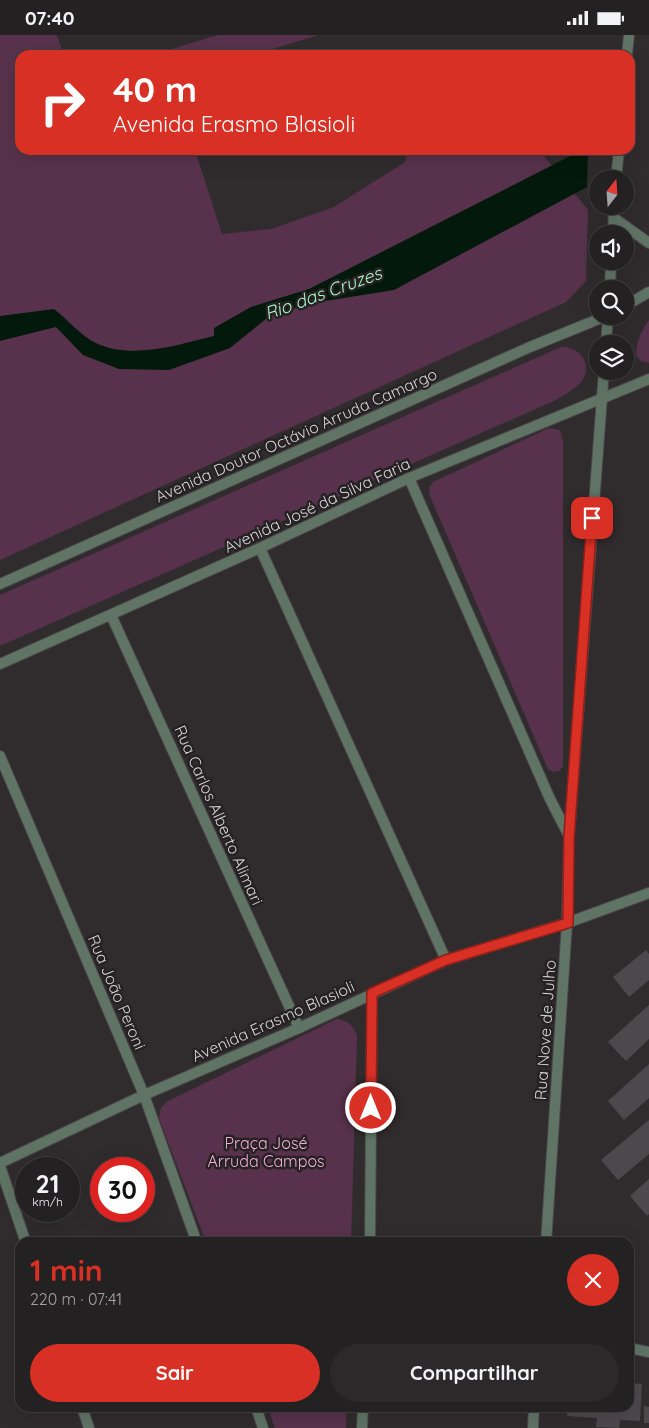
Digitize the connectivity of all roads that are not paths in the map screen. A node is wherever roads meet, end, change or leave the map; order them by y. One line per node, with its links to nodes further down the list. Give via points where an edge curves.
1 (629, 35): 2 (street)
2 (628, 50)
3 (618, 155): 4 (street)
4 (617, 170)
5 (614, 218): 6 (street); 7 (street)
6 (614, 225)
7 (649, 243)
8 (649, 292): 9 (street)
9 (634, 301)
10 (589, 323): 16 (street, Avenida Doutor Octávio Arruda Camargo)
11 (649, 379): 13 (street, Avenida José da Silva Faria)
12 (603, 380): 13 (street, Rua Nove de Julho)
13 (601, 401): 14 (street, Avenida José da Silva Faria); 20 (street, Rua Nove de Julho)
14 (409, 478): 15 (street, Avenida José da Silva Faria); 20 (street)
15 (260, 548): 17 (street, Avenida José da Silva Faria); 23 (street)
16 (0, 584)
17 (111, 615): 18 (street, Avenida José da Silva Faria); 25 (street, Rua Carlos Alberto Alimari)
18 (0, 664)
19 (0, 756): 26 (street, Rua João Peroni)
20 (569, 837): 22 (street, Rua Nove de Julho)
21 (649, 893): 22 (street, Avenida Erasmo Blasioli)
22 (568, 923): 23 (street, Avenida Erasmo Blasioli); 31 (street, Rua Nove de Julho)
23 (446, 960): 24 (street, Avenida Erasmo Blasioli)
24 (372, 993): 25 (street, Avenida Erasmo Blasioli); 30 (street)
25 (299, 1028): 26 (street, Avenida Erasmo Blasioli)
26 (144, 1095): 27 (street, Avenida Erasmo Blasioli); 29 (street, Rua João Peroni)
27 (0, 1165): 28 (street)
28 (24, 1237)
29 (195, 1237)
30 (370, 1237)
31 (546, 1237)
32 (649, 1345): 33 (street)
33 (634, 1346)
34 (634, 1348): 35 (street)
35 (649, 1352)
36 (84, 1412): 40 (street)
37 (258, 1412): 41 (street)
38 (363, 1412): 42 (street)
39 (534, 1412): 43 (street)
40 (89, 1428)
41 (263, 1428)
42 (362, 1428)
43 (533, 1428)

